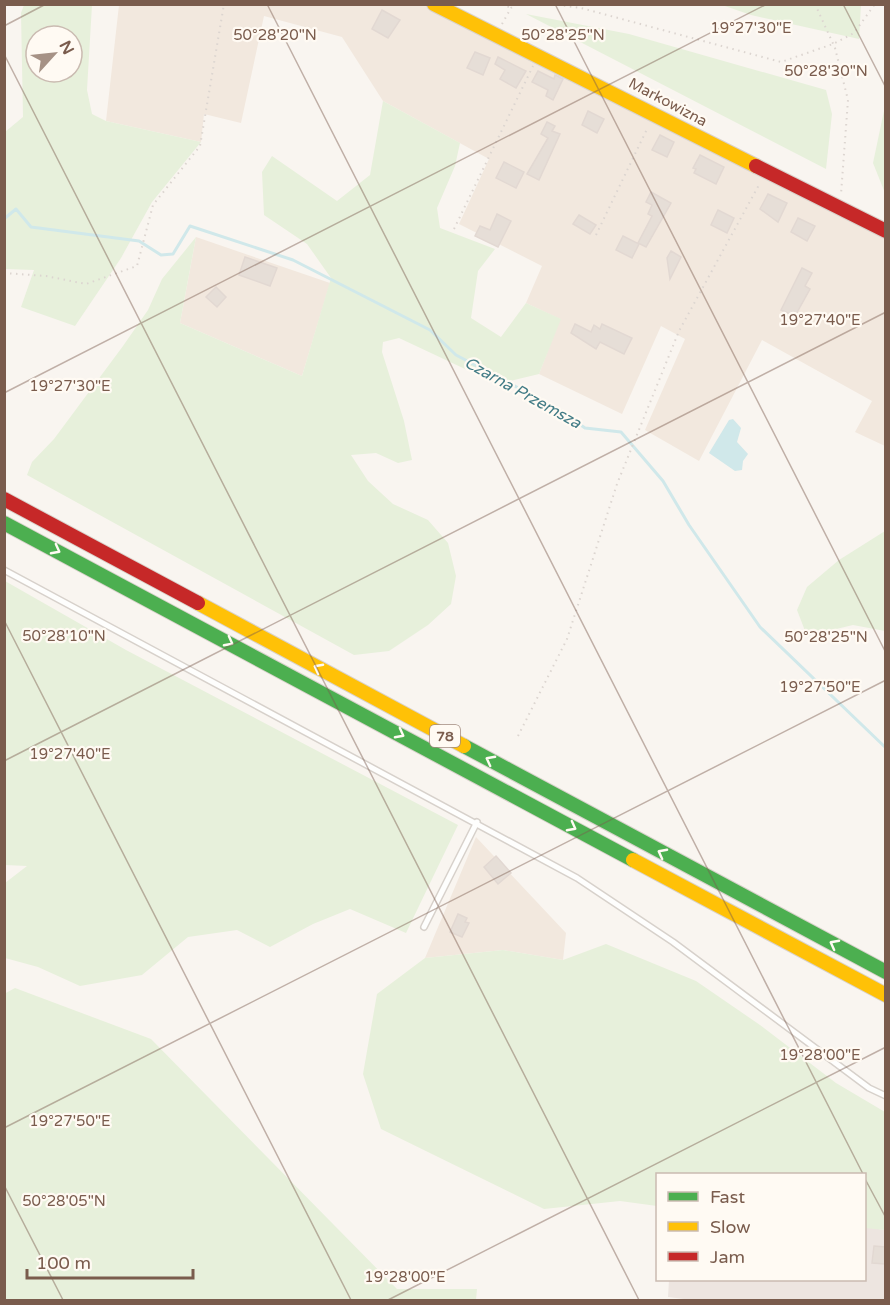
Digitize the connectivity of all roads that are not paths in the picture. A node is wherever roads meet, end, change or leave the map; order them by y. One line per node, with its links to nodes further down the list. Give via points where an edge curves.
1 (434, 4): 2 (main road, Markowizna)
2 (885, 231)
3 (4, 499): 8 (main road, 78, one-way to 3)
4 (4, 523): 9 (main road, 78, one-way to 9)
5 (4, 570): 6 (lane)
6 (477, 822): 7 (lane); 10 (lane, via 596,891 673,942 868,1088)
7 (424, 927)
8 (885, 972)
9 (885, 995)
10 (885, 1096)

